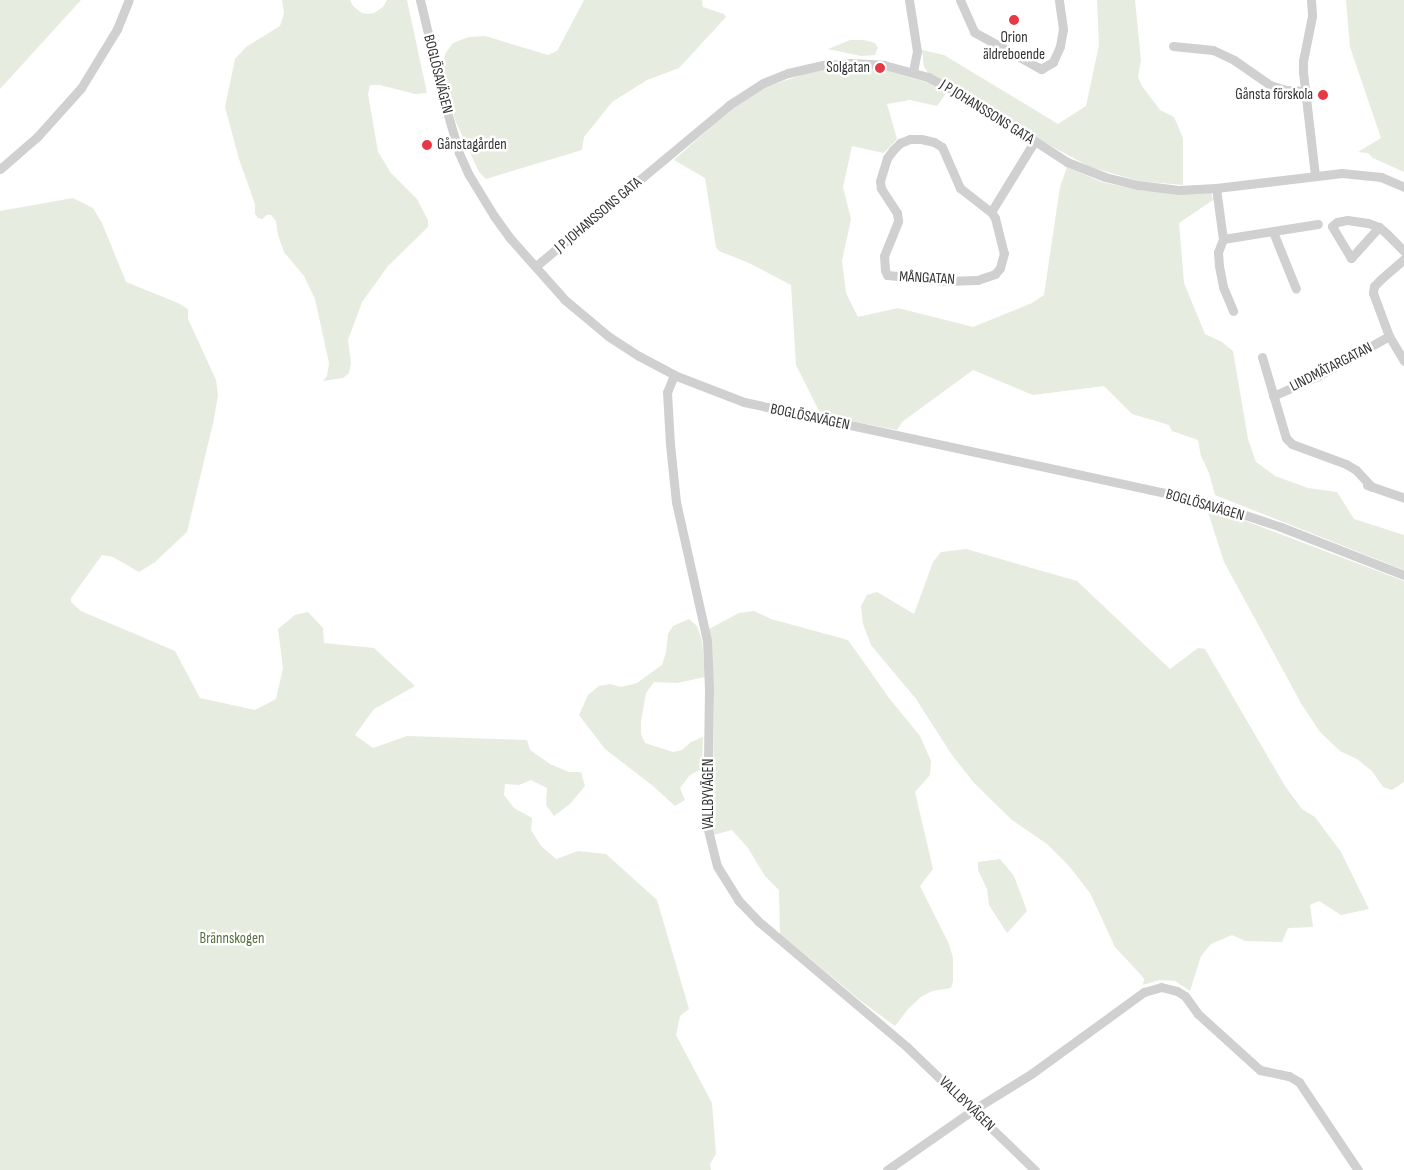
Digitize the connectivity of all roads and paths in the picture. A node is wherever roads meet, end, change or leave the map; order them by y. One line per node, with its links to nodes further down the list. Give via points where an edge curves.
1 (129, 0): 11 (street, via 117,29 80,88 37,137)
2 (420, 0): 22 (street, BOGLÖSAVÄGEN, via 459,153 494,216 509,238)
3 (909, 0): 8 (street, via 917,51)
4 (960, 0): 5 (street, via 974,32 1041,69 1053,62 1060,46 1063,29)
5 (1059, 0)
6 (1311, 0): 9 (street, via 1311,24 1303,61)
7 (1173, 46): 9 (street, via 1213,50 1270,85)
8 (913, 72): 10 (street, J P JOHANSSONS GATA, via 952,88); 22 (street, J P JOHANSSONS GATA, via 868,63 823,65 763,83 729,105)
9 (1305, 91): 12 (street)
10 (1034, 142): 14 (street, J P JOHANSSONS GATA, via 1067,162 1119,181 1179,190); 15 (street)
11 (0, 169)
12 (1315, 175): 13 (street, J P JOHANSSONS GATA, via 1362,174 1381,177); 14 (street, J P JOHANSSONS GATA)
13 (1404, 187)
14 (1216, 188): 19 (street)
15 (991, 212): 15 (street, MÅNGATAN, via 960,188 942,147 921,138 900,143 887,158 880,181 898,221 884,256 884,270 887,275 946,281 978,280 995,274 1004,253)
16 (1318, 224): 18 (street)
17 (1378, 227): 17 (street, via 1358,220 1337,222 1332,226 1351,258); 20 (street)
18 (1272, 232): 19 (street); 23 (street)
19 (1223, 239): 24 (street, via 1219,245 1219,266)
20 (1404, 251)
21 (1404, 258): 25 (street, via 1374,286 1373,294)
22 (536, 266): 28 (street, BOGLÖSAVÄGEN, via 566,300 608,336)
23 (1296, 289)
24 (1233, 311)
25 (1389, 336): 27 (street); 29 (street, LINDMÄTARGATAN, via 1318,376)
26 (1262, 356): 29 (street)
27 (1404, 361)
28 (674, 375): 31 (street, BOGLÖSAVÄGEN, via 744,402 1206,502); 32 (street, VALLBYVÄGEN, via 667,392 670,444 676,502 707,641 707,826 717,866 738,900 758,921 906,1047)
29 (1273, 396): 30 (street, via 1282,429 1292,444 1346,464 1372,487)
30 (1404, 498)
31 (1404, 575)
32 (973, 1110): 33 (street); 34 (street, VALLBYVÄGEN); 35 (street, via 1031,1074 1144,992 1162,987 1185,996 1198,1014 1260,1070 1289,1076 1299,1082)
33 (887, 1170)
34 (1035, 1170)
35 (1358, 1170)

